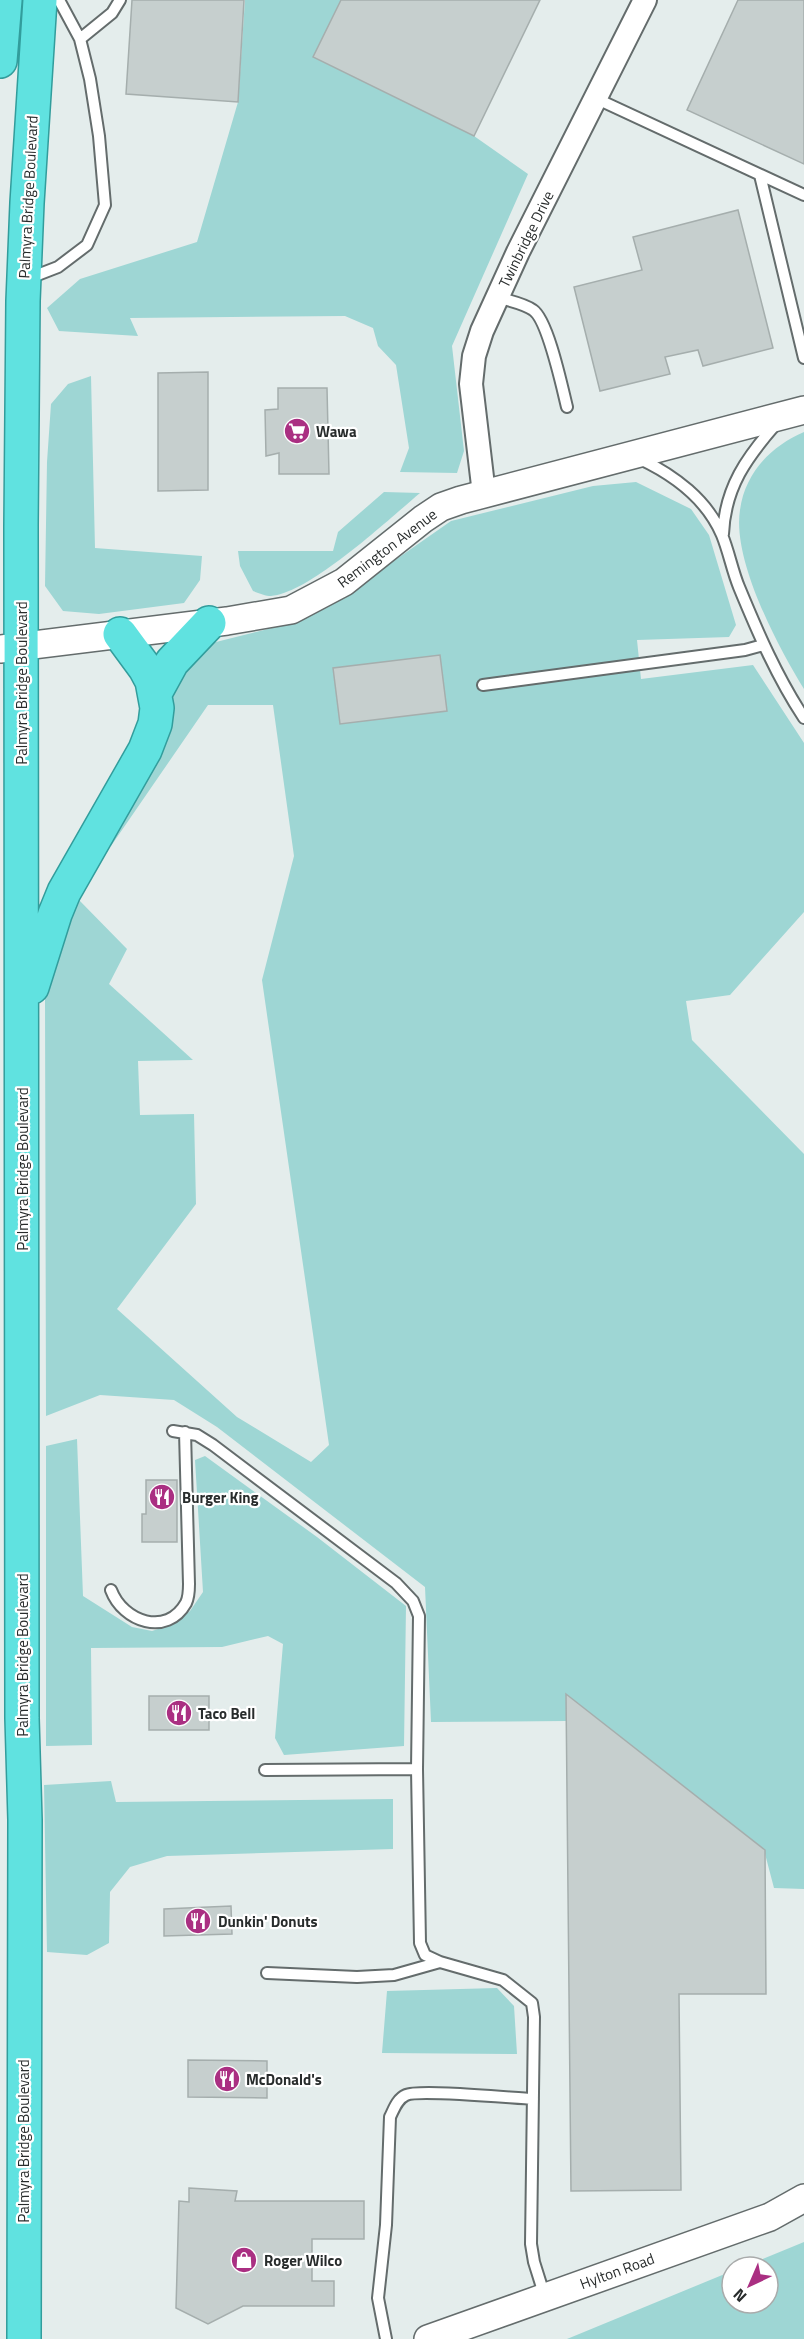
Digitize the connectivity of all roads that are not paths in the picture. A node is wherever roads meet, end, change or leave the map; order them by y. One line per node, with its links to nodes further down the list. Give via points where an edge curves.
1 (5, 0): 7 (highway)
2 (40, 0): 11 (highway, Palmyra Bridge Boulevard)
3 (59, 0): 6 (lane)
4 (120, 0): 6 (lane, via 112,13)
5 (645, 0): 8 (street, Twinbridge Drive)
6 (80, 39): 11 (lane, via 99,136 105,205 87,245 58,267)
7 (0, 61)
8 (595, 98): 9 (lane); 12 (street, Twinbridge Drive)
9 (760, 175): 10 (lane); 13 (lane)
10 (804, 195)
11 (24, 280): 22 (highway, Palmyra Bridge Boulevard)
12 (498, 297): 14 (lane, via 535,311 544,324); 17 (street, Twinbridge Drive, via 474,356 471,384)
13 (804, 358)
14 (567, 407)
15 (794, 412): 16 (street, Remington Avenue); 18 (lane, via 744,462 724,515)
16 (632, 455): 17 (street, Remington Avenue); 18 (lane, via 658,468 696,498)
17 (484, 494): 19 (street, Remington Avenue, via 441,507 344,582 291,609)
18 (723, 537): 21 (lane)
19 (209, 623): 20 (street, Remington Avenue); 24 (highway, via 171,662)
20 (120, 634): 22 (street, Remington Avenue); 24 (highway, via 145,668)
21 (763, 645): 23 (lane); 25 (lane)
22 (11, 648): 26 (highway, Palmyra Bridge Boulevard)
23 (483, 685)
24 (155, 693): 26 (highway, via 157,708 150,737 64,892)
25 (804, 718)
26 (22, 1023): 37 (highway, Palmyra Bridge Boulevard)
27 (173, 1431): 28 (lane)
28 (185, 1432): 29 (lane, via 187,1601 161,1622 145,1622 126,1612); 30 (lane, via 213,1445 396,1583 413,1601 419,1616)
29 (111, 1590)
30 (417, 1769): 31 (lane); 32 (lane, via 420,1943 425,1955)
31 (265, 1770)
32 (440, 1962): 33 (lane, via 394,1975); 34 (lane, via 503,1980 532,2003)
33 (267, 1973)
34 (533, 2099): 36 (lane, via 531,2244); 38 (lane, via 406,2094 396,2102 390,2117 386,2225 378,2298)
35 (804, 2198): 36 (street, Hylton Road, via 770,2217)
36 (545, 2297): 39 (street, Hylton Road)
37 (24, 2339)
38 (386, 2339)
39 (428, 2339)

